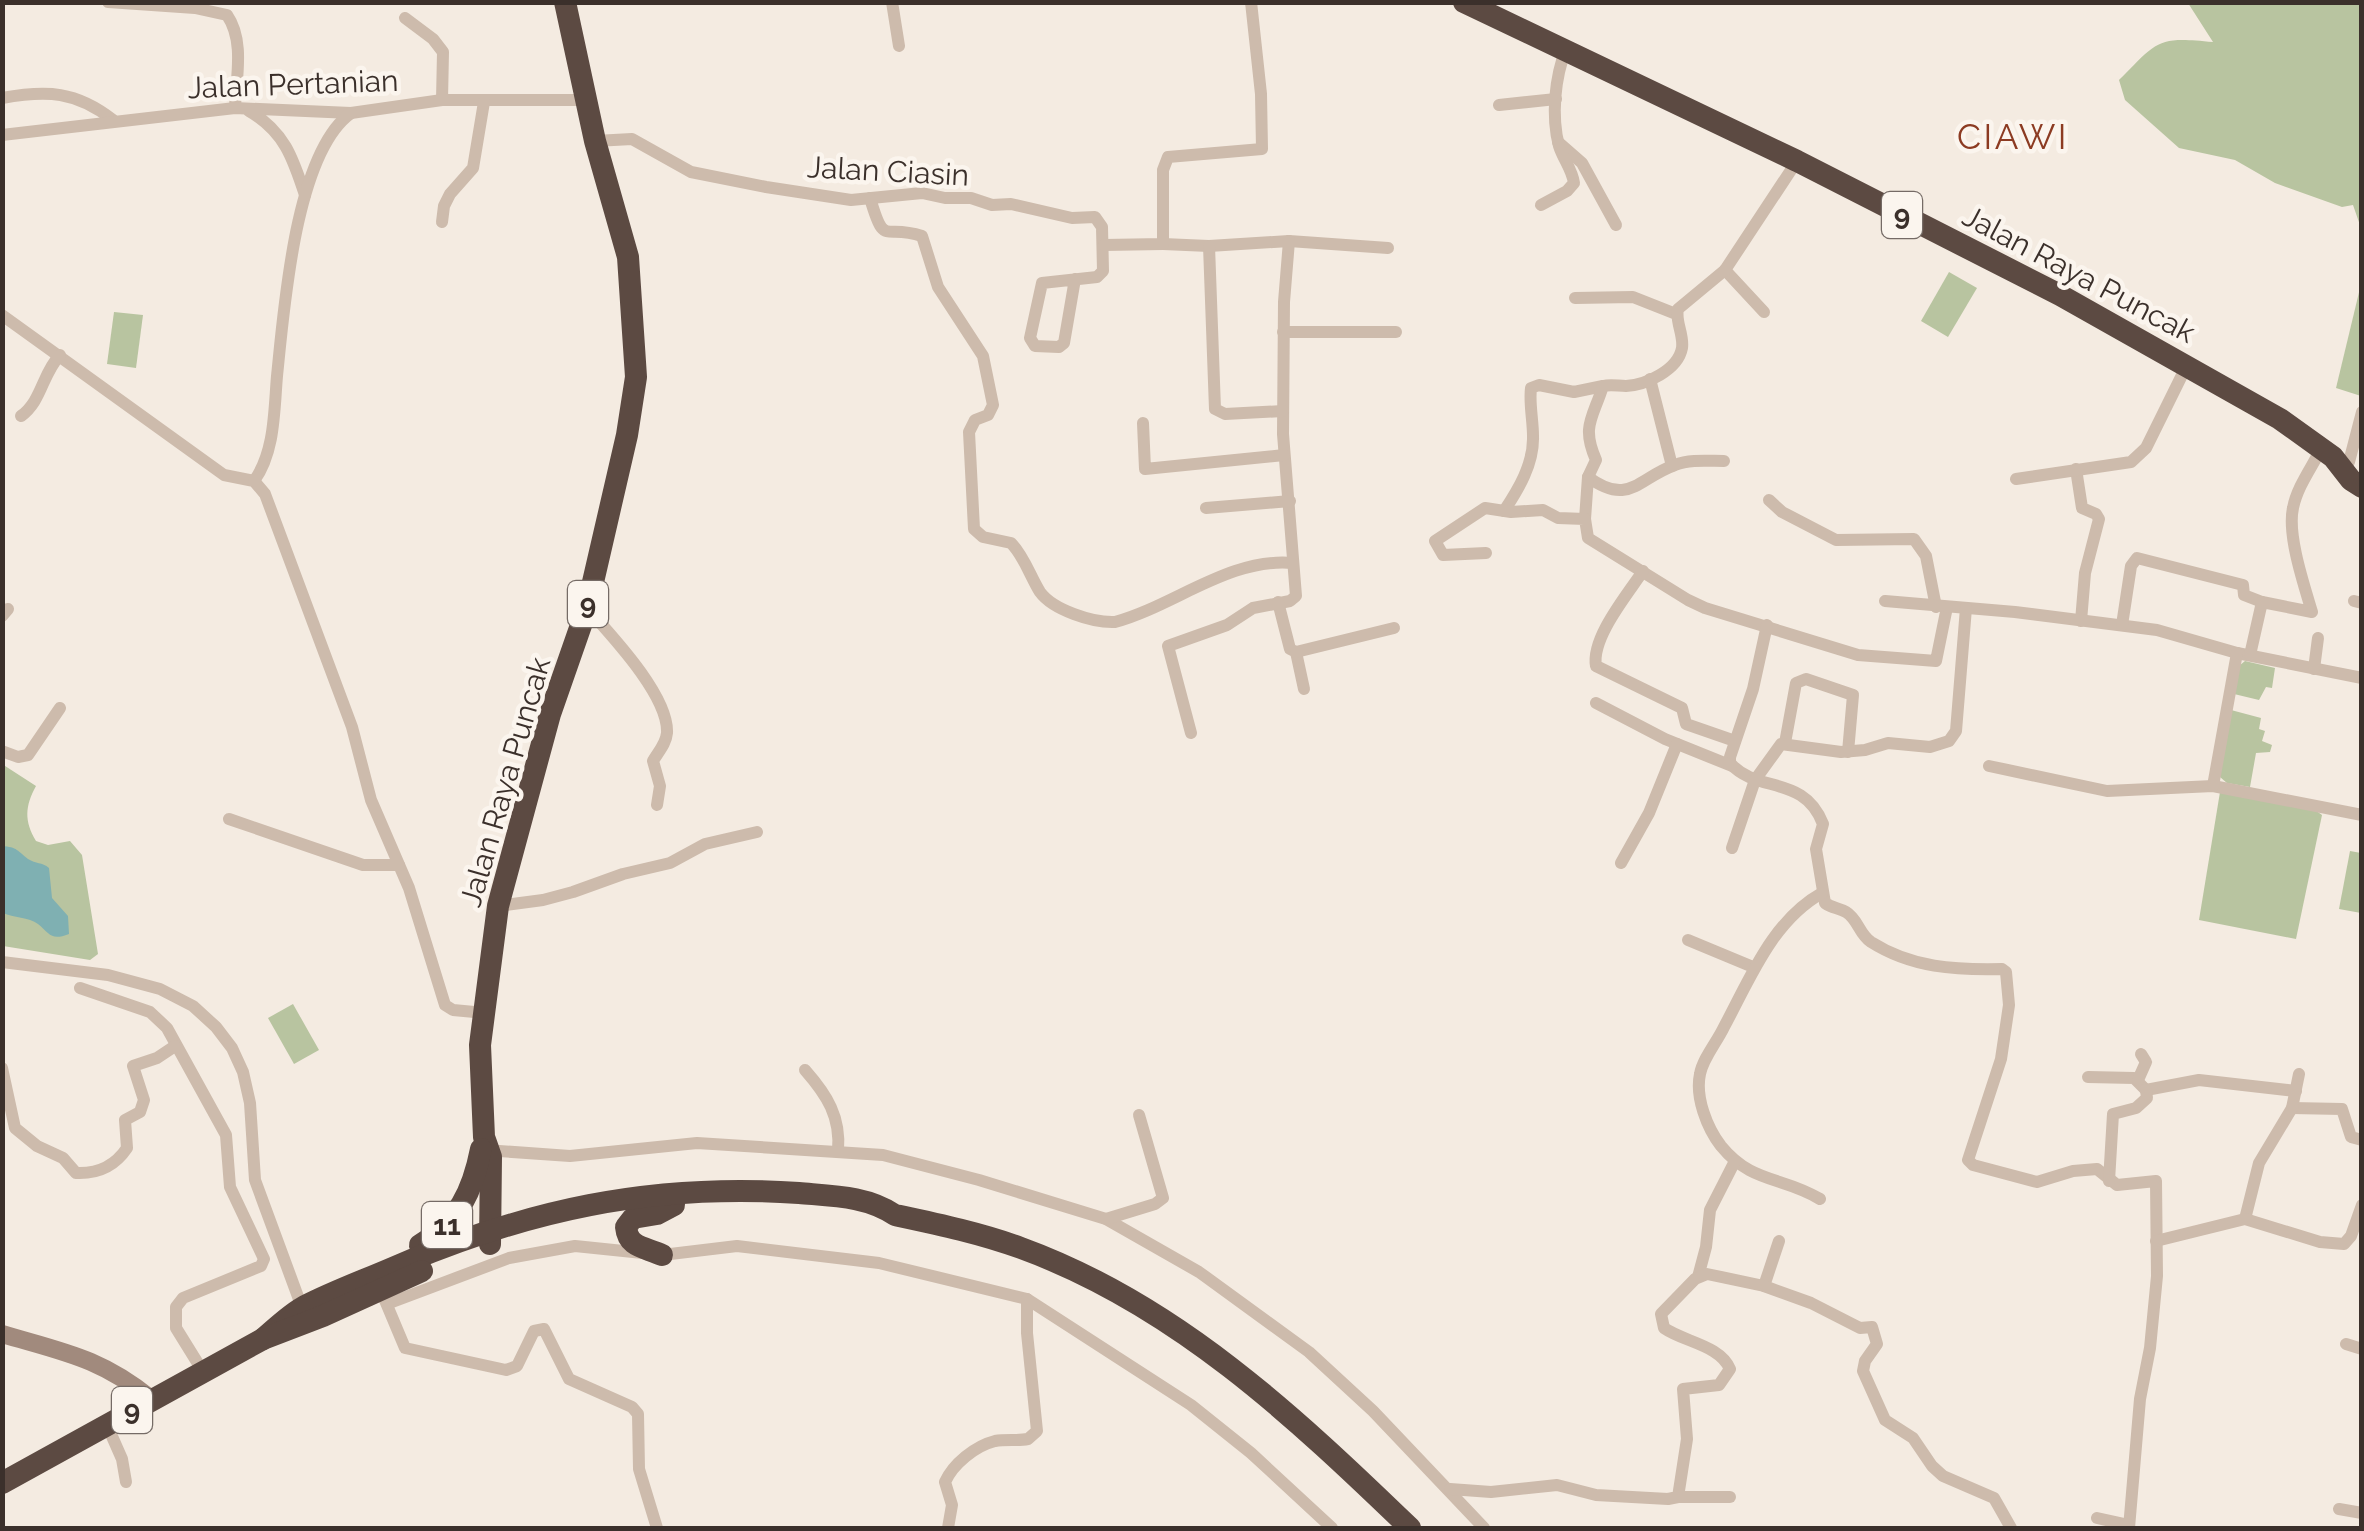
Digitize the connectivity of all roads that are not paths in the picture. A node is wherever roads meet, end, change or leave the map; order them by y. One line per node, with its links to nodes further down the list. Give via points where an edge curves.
1 (108, 2): 6 (street)
2 (566, 2): 14 (highway, Jalan Raya Puncak / 9)
3 (892, 2): 9 (street)
4 (1250, 2): 30 (street, via 1262,148 1168,157 1162,170)
5 (1464, 2): 10 (highway, Jalan Raya Puncak / 9)
6 (195, 6): 7 (street)
7 (229, 9): 17 (street)
8 (405, 18): 13 (street, via 444,54)
9 (899, 46)
10 (1566, 50): 12 (street); 23 (highway, Jalan Raya Puncak / 9)
11 (2, 98): 19 (street, via 67,96)
12 (1556, 99): 16 (street); 22 (street)
13 (442, 100): 15 (street, Jalan Pertanian); 18 (street, Jalan Pertanian)
14 (587, 100): 15 (street, Jalan Pertanian); 21 (highway, Jalan Raya Puncak / 9)
15 (484, 102): 27 (street, via 473,168 450,194)
16 (1499, 105)
17 (240, 108): 18 (street, Jalan Pertanian); 19 (street, Jalan Pertanian); 24 (street, via 280,134)
18 (351, 113): 24 (street, via 329,134)
19 (113, 120): 20 (street, Jalan Pertanian)
20 (2, 134)
21 (595, 141): 25 (street, Jalan Ciasin, via 632,139 698,174); 71 (highway, Jalan Raya Puncak / 9, via 628,257 636,377)
22 (1558, 142): 26 (street, via 1574,183); 28 (street, via 1582,164)
23 (1797, 161): 34 (street); 43 (highway, Jalan Raya Puncak / 9)
24 (306, 197): 57 (street, via 271,438)
25 (870, 198): 31 (street, Jalan Ciasin, via 922,193 1072,218 1095,216); 65 (street, via 884,233 922,236 938,287 984,356 993,406 969,432 974,529 1011,543 1044,597 1114,622 1244,569)
26 (1542, 205)
27 (442, 222)
28 (1616, 225)
29 (1289, 241): 32 (street); 33 (street); 40 (street)
30 (1163, 244): 31 (street); 32 (street)
31 (1104, 245): 35 (street, via 1101,274)
32 (1209, 246): 46 (street, via 1215,409)
33 (1388, 248)
34 (1726, 270): 37 (street); 38 (street)
35 (1075, 279): 35 (street, via 1040,286 1032,344 1064,343)
36 (1575, 298): 38 (street, via 1633,296)
37 (1764, 312)
38 (1676, 314): 44 (street, via 1680,355)
39 (2, 315): 42 (street)
40 (1284, 332): 41 (street); 46 (street)
41 (1396, 332)
42 (60, 355): 48 (street, via 34,405); 57 (street, via 224,474)
43 (2187, 365): 51 (highway, Jalan Raya Puncak / 9); 54 (street, via 2141,454 2124,464)
44 (1650, 378): 45 (street); 53 (street)
45 (1603, 386): 55 (street, via 1588,426 1596,458); 62 (street, via 1574,392 1531,388 1534,442)
46 (1284, 411): 50 (street)
47 (2362, 412): 51 (street)
48 (20, 416)
49 (1143, 423): 50 (street, via 1144,469)
50 (1284, 455): 60 (street)
51 (2341, 458): 58 (highway, 9); 69 (street, via 2297,495 2292,514 2312,612)
52 (1724, 461): 53 (street)
53 (1672, 466): 55 (street, via 1623,491 1604,489)
54 (2076, 469): 56 (street); 73 (street, via 2082,508 2099,519)
55 (1588, 477): 63 (street)
56 (2016, 479)
57 (254, 482): 103 (street, via 280,527)
58 (2362, 487)
59 (1769, 500): 70 (street, via 1836,540 1914,538)
60 (1290, 501): 61 (street); 65 (street)
61 (1206, 508)
62 (1504, 512): 63 (street, via 1543,510); 64 (street, via 1481,510 1435,540 1444,554)
63 (1585, 519): 66 (street, via 1588,538)
64 (1486, 554)
65 (1293, 563): 68 (street, via 1296,596)
66 (1642, 572): 75 (street, via 1705,608); 88 (street, via 1607,626 1596,666 1682,708 1684,724)
67 (1885, 601): 70 (street)
68 (1278, 602): 78 (street); 87 (street, via 1168,646)
69 (2262, 602): 74 (street, via 2244,596 2244,585 2138,558); 79 (street)
70 (1942, 607): 72 (street); 75 (street, via 1936,662 1858,655)
71 (587, 608): 97 (street, via 663,706 666,737 653,761); 105 (highway, Jalan Raya Puncak / 9, via 550,714)
72 (1966, 608): 73 (street); 81 (street)
73 (2081, 621): 74 (street)
74 (2122, 624): 79 (street)
75 (1767, 625): 88 (street)
76 (1394, 628): 78 (street)
77 (2318, 638): 82 (street)
78 (1296, 652): 84 (street)
79 (2244, 654): 82 (street); 96 (street)
80 (1943, 662): 81 (street)
81 (1961, 665): 92 (street, via 1956,730 1949,741 1930,747 1888,742)
82 (2314, 669): 83 (street)
83 (2362, 678)
84 (1304, 689)
85 (1596, 703): 90 (street)
86 (60, 708): 91 (street, via 28,755)
87 (1191, 732)
88 (1735, 741): 93 (street)
89 (1786, 743): 92 (street); 92 (street, via 1796,683 1806,679 1853,695); 95 (street)
90 (1677, 744): 93 (street); 102 (street)
91 (2, 751)
92 (1848, 752)
93 (1732, 766): 95 (street)
94 (1989, 766): 96 (street, via 2107,791)
95 (1755, 780): 101 (street); 104 (street, via 1794,792 1820,816)
96 (2214, 786): 98 (street)
97 (657, 805)
98 (2362, 815)
99 (229, 818): 103 (street, via 363,865)
100 (757, 832): 105 (street, via 556,897)
101 (1732, 848)
102 (1621, 863)
103 (399, 865): 110 (street, via 445,1005)
104 (1822, 893): 108 (street, via 1797,910); 125 (street, via 1827,906 1850,914 1864,937 1890,952 1948,970 2006,972 2002,1059 1968,1160 2037,1182 2097,1170)
105 (498, 906): 110 (highway, Jalan Raya Puncak / 9)
106 (1688, 940): 108 (street)
107 (2, 962): 143 (street, via 160,989 194,1006 216,1027 246,1082 255,1180)
108 (1753, 967): 124 (street, via 1699,1079 1709,1127)
109 (80, 988): 111 (street, via 150,1012)
110 (485, 1012): 122 (highway, Jalan Raya Puncak / 9)
111 (175, 1046): 113 (street, via 133,1066 144,1100 140,1112 124,1120 126,1148 110,1166 88,1174 76,1173 22,1136); 147 (street, via 226,1135 230,1187 264,1258 261,1266 183,1298 176,1307 176,1328)
112 (2141, 1054): 117 (street)
113 (2, 1068)
114 (805, 1070): 123 (street, via 830,1104)
115 (2299, 1074): 118 (street)
116 (2088, 1077): 117 (street, via 2122,1076)
117 (2142, 1085): 118 (street, via 2199,1080); 125 (street, via 2147,1098 2113,1114)
118 (2296, 1091): 119 (street)
119 (2292, 1108): 121 (street, via 2342,1109 2351,1137); 133 (street, via 2260,1163)
120 (1139, 1116): 132 (street, via 1163,1198)
121 (2362, 1140)
122 (485, 1146): 123 (street, via 570,1156 698,1143); 126 (highway, Jalan Raya Puncak / 9); 141 (highway, 11, via 456,1215 435,1236 382,1264)
123 (838, 1151): 132 (street, via 902,1160)
124 (1735, 1160): 127 (street, via 1764,1179); 139 (street, via 1710,1210)
125 (2109, 1181): 137 (street, via 2126,1186 2155,1180)
126 (489, 1197): 131 (highway); 134 (highway, Jalan Raya Puncak / 9)
127 (1820, 1199)
128 (674, 1205): 130 (highway, via 773,1204); 134 (highway); 138 (highway, via 633,1218 626,1227 633,1245)
129 (2362, 1205): 135 (street)
130 (895, 1214): 131 (highway, via 851,1198 741,1190 623,1197); 162 (highway, via 1022,1248 1178,1328 1246,1378)
131 (530, 1218): 134 (highway)
132 (1106, 1219): 152 (street, via 1199,1272 1309,1352)
133 (2244, 1219): 135 (street, via 2320,1242); 137 (street)
134 (489, 1237): 141 (highway, 9)
135 (2356, 1240)
136 (1780, 1241): 140 (street)
137 (2156, 1241): 158 (street)
138 (662, 1256): 141 (street, via 581,1246 528,1253 433,1284); 142 (street, via 728,1246 815,1254)
139 (1698, 1277): 140 (street); 153 (street, via 1660,1323 1713,1351 1730,1369 1719,1385 1683,1389 1686,1438)
140 (1764, 1286): 164 (street, via 1860,1328 1872,1326 1877,1344 1864,1371 1885,1420 1913,1438 1943,1476 1994,1498)
141 (378, 1291): 143 (highway, 9); 159 (street, via 405,1348 506,1370 516,1366 533,1332 544,1329 569,1379 638,1414 638,1469)
142 (1028, 1300): 160 (street, via 1037,1431 1028,1440 984,1445 949,1473); 161 (street, via 1191,1405)
143 (305, 1315): 147 (highway, 9)
144 (2, 1334): 148 (street, via 96,1362)
145 (2346, 1344): 146 (street)
146 (2362, 1348)
147 (202, 1370): 148 (highway, 9)
148 (151, 1398): 149 (highway, 9)
149 (107, 1425): 150 (street); 151 (highway, 9)
150 (126, 1482)
151 (2, 1483)
152 (1450, 1489): 153 (street, via 1552,1485 1596,1496); 163 (street)
153 (1678, 1497): 154 (street)
154 (1730, 1497)
155 (2339, 1509): 156 (street)
156 (2362, 1513)
157 (2097, 1518): 158 (street)
158 (2129, 1526)
159 (657, 1528)
160 (948, 1528)
161 (1332, 1528)
162 (1410, 1528)
163 (1484, 1528)
164 (2011, 1528)

